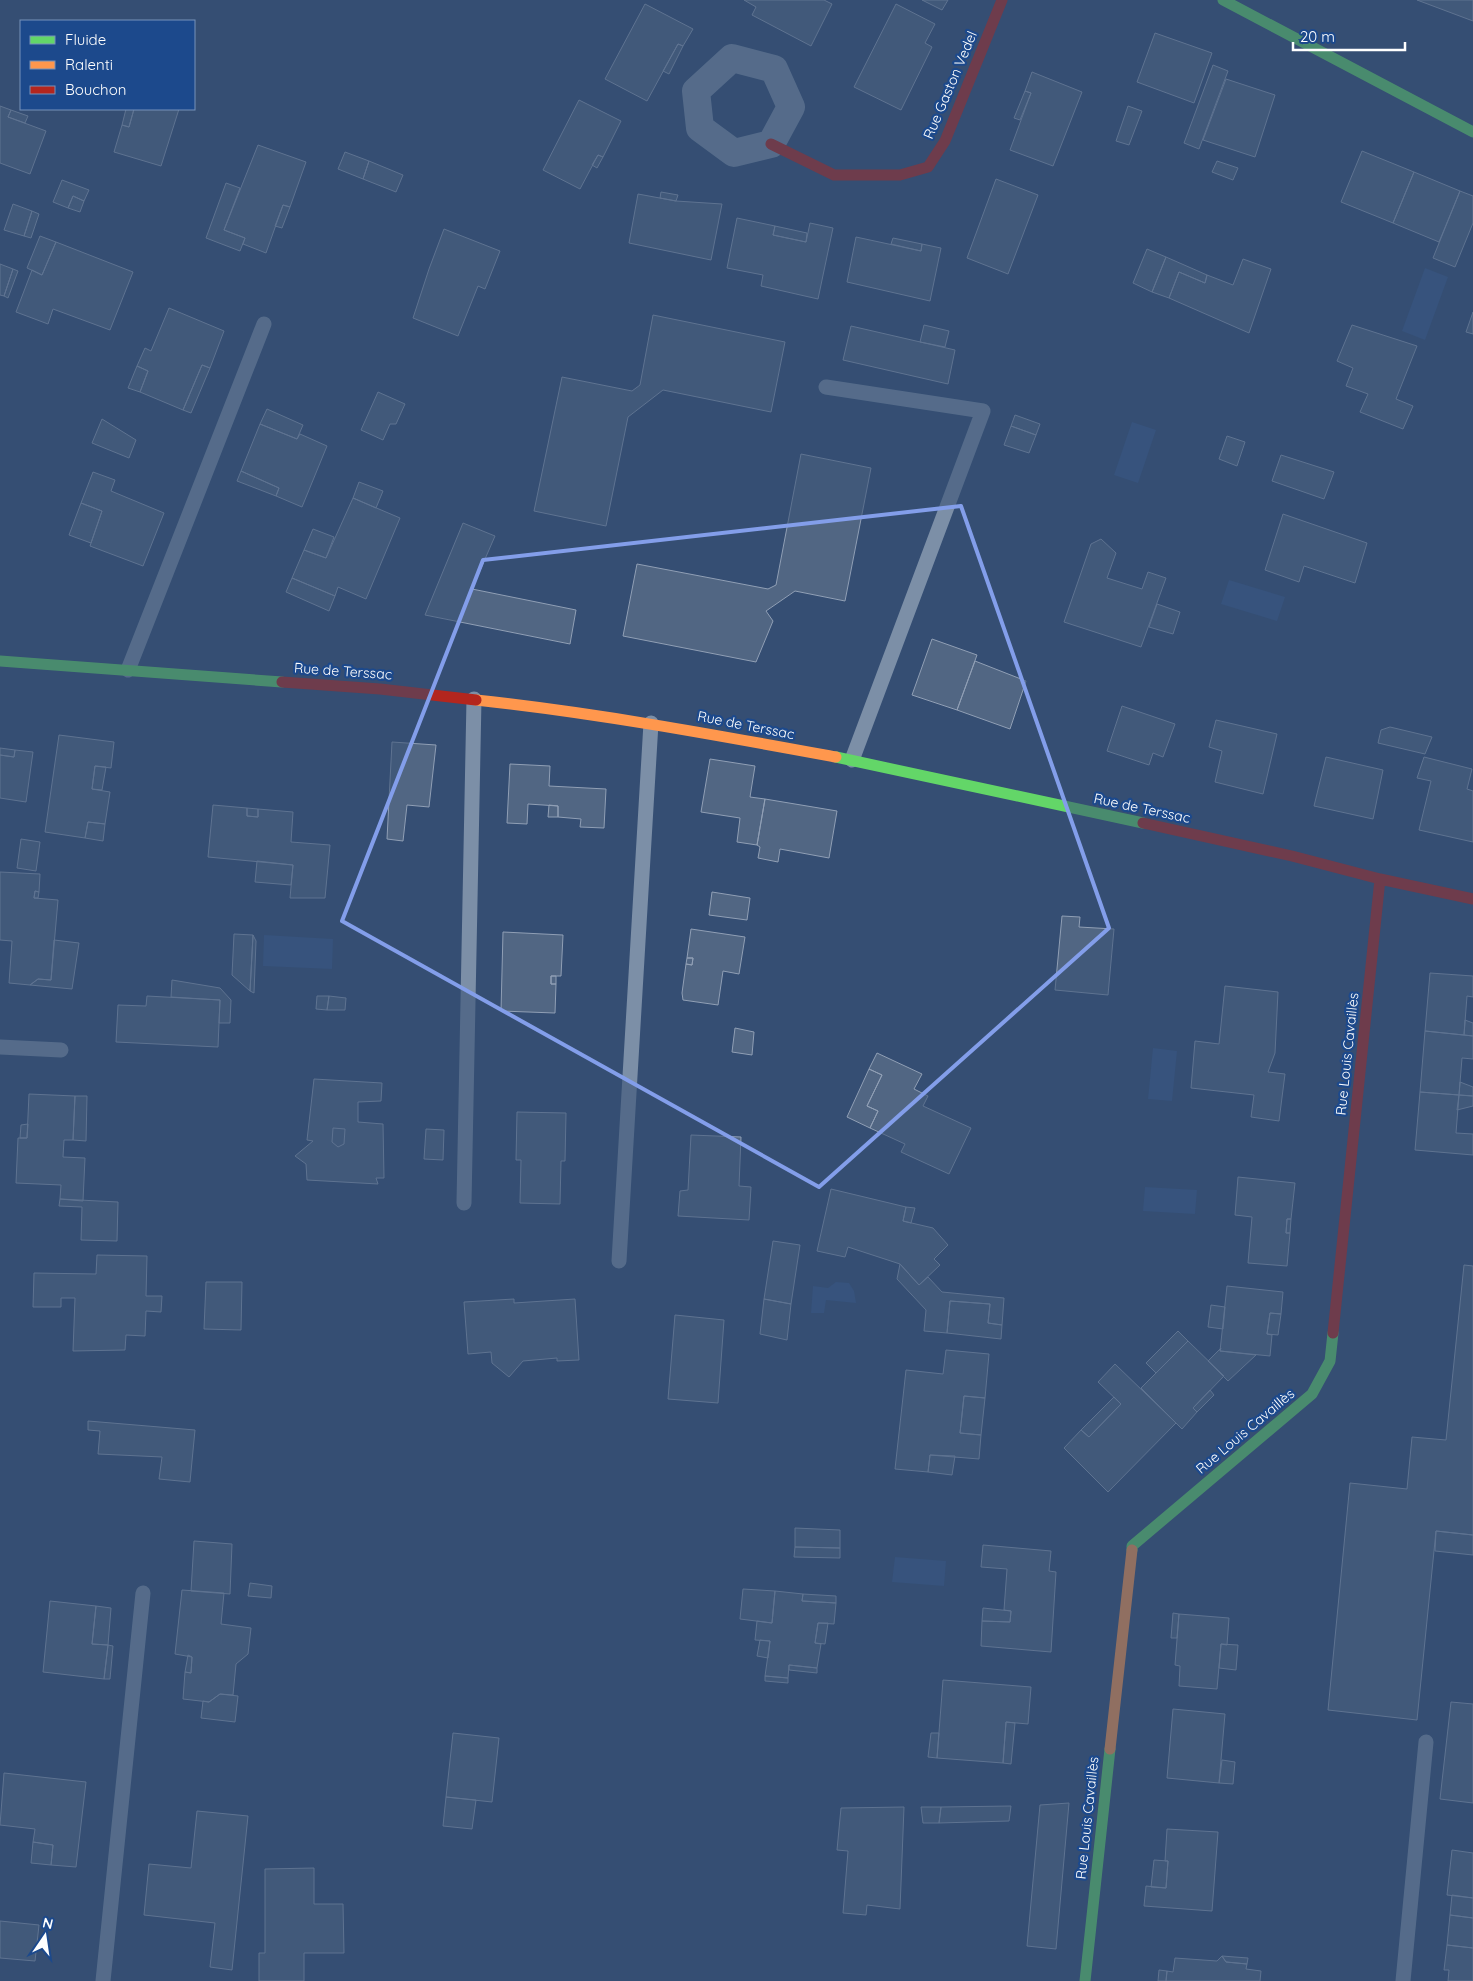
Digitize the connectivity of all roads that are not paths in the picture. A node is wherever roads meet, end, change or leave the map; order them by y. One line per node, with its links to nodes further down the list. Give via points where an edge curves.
1 (1002, 0): 4 (street, Rue Gaston Vedel, via 945,141 928,166 900,175 834,175)
2 (1223, 0): 3 (street)
3 (1473, 132)
4 (771, 144)
5 (264, 324): 8 (lane)
6 (826, 387): 11 (lane, via 983,411)
7 (0, 661): 8 (street, Rue de Terssac)
8 (128, 670): 9 (street, Rue de Terssac)
9 (474, 699): 10 (street, Rue de Terssac); 16 (lane)
10 (651, 723): 11 (street, Rue de Terssac); 17 (lane)
11 (852, 760): 12 (street, Rue de Terssac, via 1292,856)
12 (1380, 879): 13 (street, Rue de Terssac); 21 (street, Rue Louis Cavaillès, via 1330,1361 1312,1394 1132,1546)
13 (1473, 900)
14 (0, 1047): 15 (lane)
15 (61, 1050)
16 (464, 1203)
17 (619, 1261)
18 (144, 1592): 20 (lane)
19 (1426, 1742): 22 (lane)
20 (103, 1981)
21 (1085, 1981)
22 (1403, 1981)

